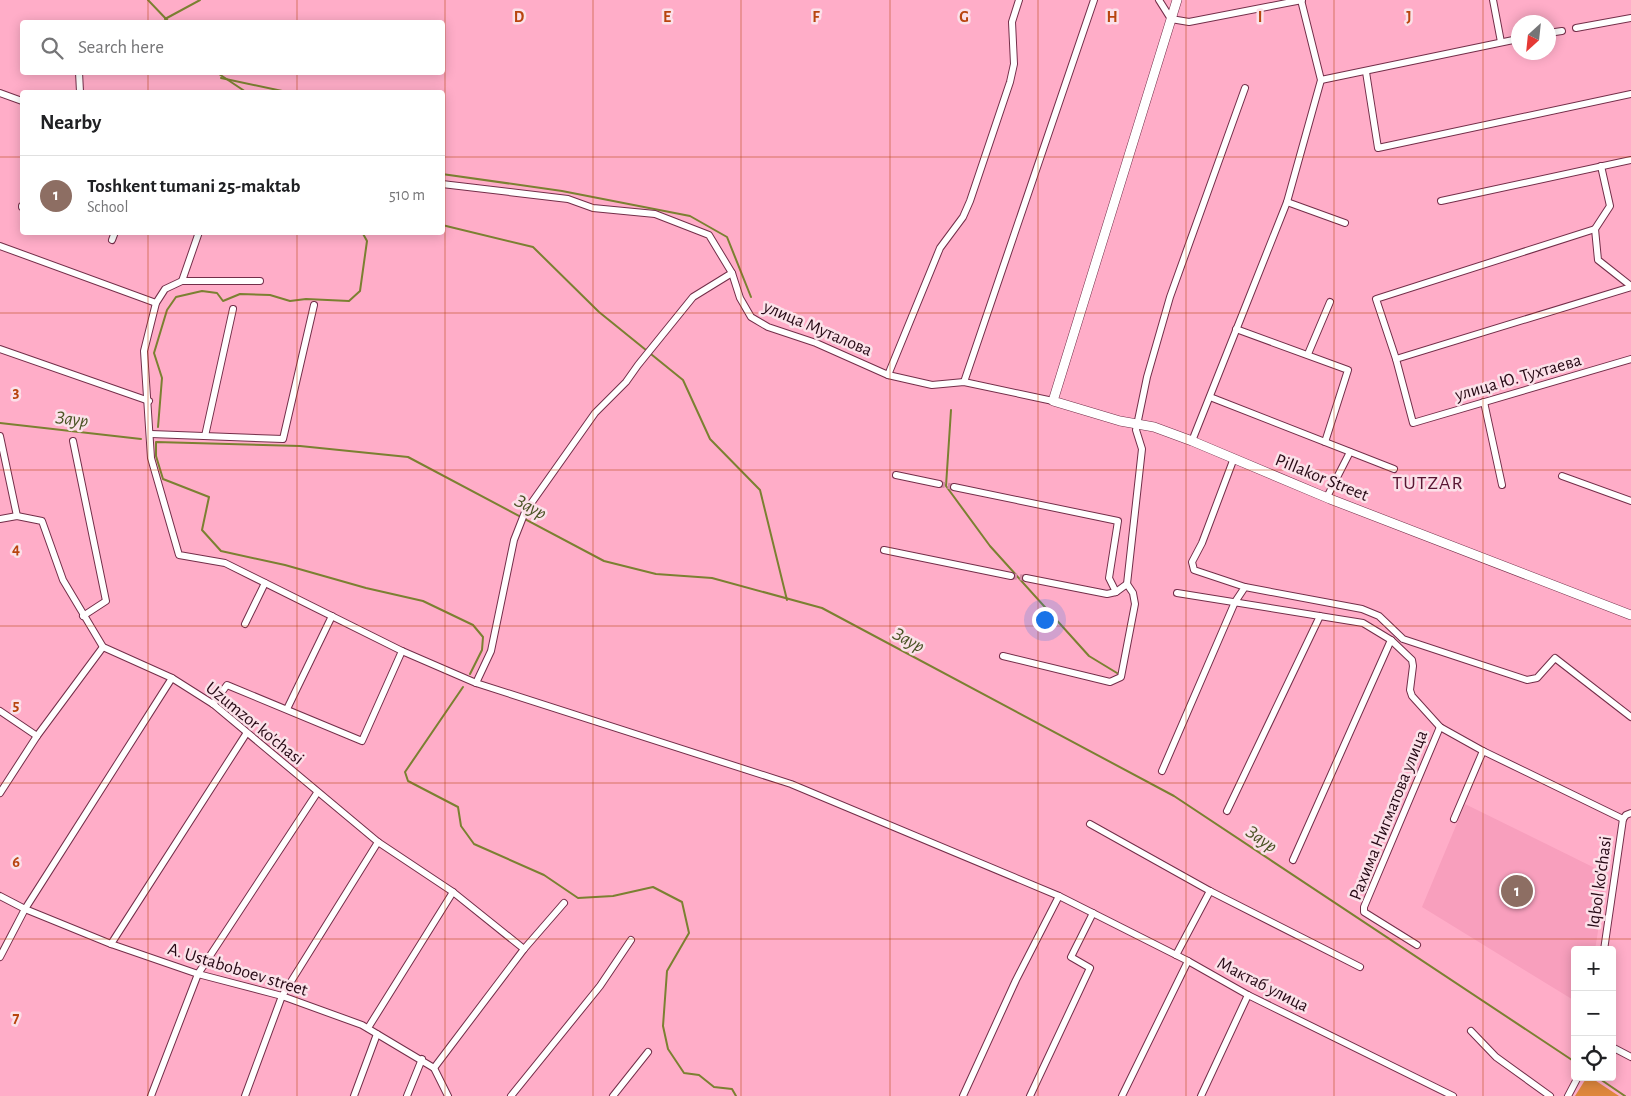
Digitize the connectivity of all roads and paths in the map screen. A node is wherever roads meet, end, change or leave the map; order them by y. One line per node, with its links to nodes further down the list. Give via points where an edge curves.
1 (1019, 0): 46 (street, via 1012,22 1014,64 1010,82 970,201 963,217 940,248)
2 (1094, 0): 47 (street)
3 (1159, 0): 8 (street)
4 (1177, 0): 8 (street)
5 (1302, 0): 8 (street, via 1190,22); 16 (street)
6 (1493, 0): 13 (street)
7 (1631, 18): 9 (street)
8 (1171, 19): 50 (street)
9 (1576, 28)
10 (1562, 30): 11 (street)
11 (1556, 31)
12 (1511, 40): 13 (street)
13 (1501, 42): 14 (street)
14 (1366, 72): 16 (street); 20 (street, via 1378,148)
15 (79, 75): 18 (street)
16 (1321, 80): 26 (street)
17 (1245, 88): 52 (street, via 1170,297)
18 (80, 90)
19 (0, 93): 21 (street)
20 (1631, 94)
21 (20, 100)
22 (1631, 160): 23 (street)
23 (1601, 166): 25 (street); 28 (street, via 1610,206)
24 (445, 184): 33 (street, улица Муталова, via 568,199 593,208 655,214 709,235)
25 (1441, 201)
26 (1287, 202): 27 (street); 41 (street)
27 (1346, 223)
28 (1595, 229): 36 (street, via 1598,260); 44 (street, via 1376,298)
29 (114, 235): 31 (street)
30 (198, 235): 34 (street)
31 (112, 240)
32 (0, 246): 38 (street)
33 (732, 273): 46 (street, улица Муталова, via 740,298 751,317 768,328 816,343); 90 (street, via 692,297 626,382 595,413 525,512 514,540 491,651)
34 (182, 281): 35 (street); 38 (street, via 165,289)
35 (260, 281)
36 (1631, 287): 44 (street)
37 (1330, 302): 43 (street)
38 (156, 303): 49 (street, via 144,351)
39 (314, 306): 55 (street, via 283,439)
40 (233, 309): 55 (street)
41 (1236, 329): 43 (street); 48 (street)
42 (0, 349): 49 (street)
43 (1308, 354): 58 (street, via 1348,370)
44 (1396, 359): 51 (street, улица Ю. Тухтаева, via 1413,423)
45 (1631, 359): 51 (street, улица Ю. Тухтаева)
46 (888, 375): 47 (street, улица Муталова, via 932,385)
47 (964, 382): 50 (street, улица Муталова)
48 (1210, 397): 57 (street); 58 (street)
49 (149, 401): 53 (street)
50 (1053, 401): 52 (street, Pillakor Street)
51 (1484, 402): 65 (street)
52 (1137, 424): 57 (street, Pillakor Street); 75 (street, via 1142,449)
53 (151, 434): 55 (street); 74 (street, Мактаб улица, via 151,458 179,555 225,563)
54 (0, 436): 69 (street)
55 (205, 436)
56 (73, 441): 81 (street, via 106,601)
57 (1192, 441): 60 (street, Pillakor Street)
58 (1325, 442): 59 (street)
59 (1350, 452): 61 (street); 67 (street)
60 (1234, 458): 67 (street, Pillakor Street); 76 (street, via 1192,562 1194,570)
61 (1394, 469)
62 (896, 475): 64 (street)
63 (1562, 476): 68 (street)
64 (940, 484)
65 (1502, 485)
66 (954, 487): 77 (street, via 1118,520 1109,578)
67 (1327, 497): 80 (street, Pillakor Street)
68 (1631, 501)
69 (17, 516): 70 (street); 81 (street, via 42,521 63,580)
70 (0, 519)
71 (884, 550): 72 (street)
72 (1012, 576)
73 (1026, 578): 77 (street, via 1107,594)
74 (265, 583): 82 (street, Мактаб улица); 84 (street)
75 (1127, 584): 77 (street); 88 (street, via 1135,604 1121,677 1115,681)
76 (1245, 587): 79 (street); 94 (street, via 1362,609 1379,616 1403,639 1527,680 1537,678 1554,658)
77 (1116, 592)
78 (1176, 593): 79 (street)
79 (1235, 602): 83 (street); 99 (street)
80 (1631, 615)
81 (83, 616): 86 (street)
82 (332, 616): 87 (street, Мактаб улица); 92 (street)
83 (1320, 616): 85 (street, via 1363,623); 102 (street)
84 (245, 624)
85 (1391, 640): 95 (street, via 1413,663 1412,696); 108 (street)
86 (102, 647): 89 (street, Uzumzor ko'chasi); 97 (street)
87 (402, 652): 90 (street, Мактаб улица); 92 (street, via 362,741)
88 (1003, 656)
89 (172, 678): 91 (street, Uzumzor ko'chasi); 114 (street)
90 (476, 683): 112 (street, Мактаб улица, via 791,784)
91 (213, 704): 92 (street, via 227,685); 96 (street, Uzumzor ko'chasi)
92 (287, 710)
93 (0, 711): 97 (street)
94 (1631, 717)
95 (1440, 727): 98 (street); 118 (street, Рахима Нигматова улица, via 1364,907 1364,912)
96 (246, 734): 101 (street, Uzumzor ko'chasi); 117 (street)
97 (37, 736): 100 (street)
98 (1483, 750): 104 (street); 105 (street)
99 (1162, 771)
100 (0, 793)
101 (317, 793): 107 (street, Uzumzor ko'chasi); 125 (street)
102 (1228, 811)
103 (1631, 813): 105 (street)
104 (1454, 819)
105 (1623, 820): 119 (street, Iqbol ko'chasi)
106 (1090, 824): 109 (street)
107 (378, 842): 110 (street, Uzumzor ko'chasi); 127 (street)
108 (1293, 860)
109 (1210, 891): 122 (street); 124 (street)
110 (453, 892): 120 (street, Uzumzor ko'chasi); 128 (street)
111 (0, 896): 114 (street, A. Ustaboboev street)
112 (1059, 896): 115 (street, Мактаб улица); 144 (street)
113 (564, 903): 120 (street)
114 (25, 909): 117 (street, A. Ustaboboev street); 121 (street)
115 (1093, 913): 122 (street, Мактаб улица); 145 (street, via 1071,957 1090,968)
116 (631, 940): 142 (street, via 600,986)
117 (111, 944): 125 (street, A. Ustaboboev street)
118 (1417, 945)
119 (1605, 946)
120 (524, 949): 135 (street)
121 (0, 956)
122 (1176, 956): 123 (street, Мактаб улица)
123 (1188, 962): 126 (street, Мактаб улица); 146 (street)
124 (1360, 967)
125 (198, 974): 127 (street, A. Ustaboboev street); 137 (street)
126 (1248, 995): 147 (street); 148 (street, Мактаб улица)
127 (282, 996): 128 (street, A. Ustaboboev street); 138 (street)
128 (368, 1028): 130 (street, A. Ustaboboev street)
129 (1471, 1032): 149 (street, via 1496,1057)
130 (377, 1034): 134 (street, A. Ustaboboev street); 139 (street)
131 (1616, 1049): 133 (street)
132 (648, 1052): 143 (street)
133 (1631, 1057)
134 (422, 1059): 135 (street, A. Ustaboboev street); 140 (street)
135 (434, 1068): 141 (street, A. Ustaboboev street)
136 (1576, 1081): 150 (street)
137 (151, 1096)
138 (245, 1096)
139 (354, 1096)
140 (407, 1096)
141 (448, 1096)
142 (511, 1096)
143 (613, 1096)
144 (963, 1096)
145 (1030, 1096)
146 (1122, 1096)
147 (1201, 1096)
148 (1454, 1096)
149 (1550, 1096)
150 (1568, 1096)

